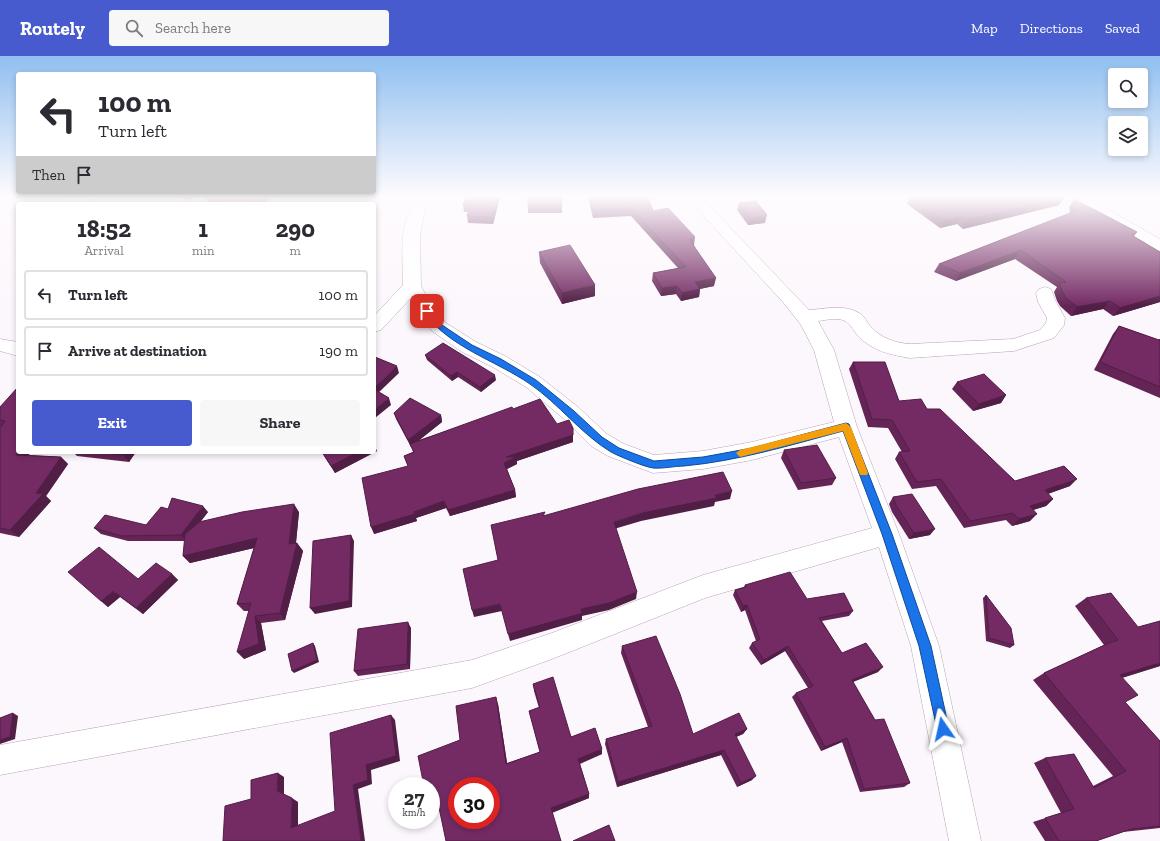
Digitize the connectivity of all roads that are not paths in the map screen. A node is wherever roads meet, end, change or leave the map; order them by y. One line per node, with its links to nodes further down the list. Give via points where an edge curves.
1 (412, 234): 5 (street)
2 (728, 234): 7 (street)
3 (1139, 234): 4 (street)
4 (1160, 246)
5 (412, 286): 8 (street); 11 (street, via 422,305 440,327 533,382 599,440 616,450 653,464 703,460 752,451)
6 (1045, 293): 7 (street, via 1056,318 1055,325 1047,334 1014,345 910,351 893,349 866,333 853,317 840,313)
7 (804, 317): 11 (street, via 824,350)
8 (376, 324)
9 (0, 345): 10 (street)
10 (16, 349)
11 (846, 427): 12 (street)
12 (887, 534): 13 (street, via 703,587 472,674); 14 (street, via 925,646)
13 (0, 760)
14 (965, 841)

